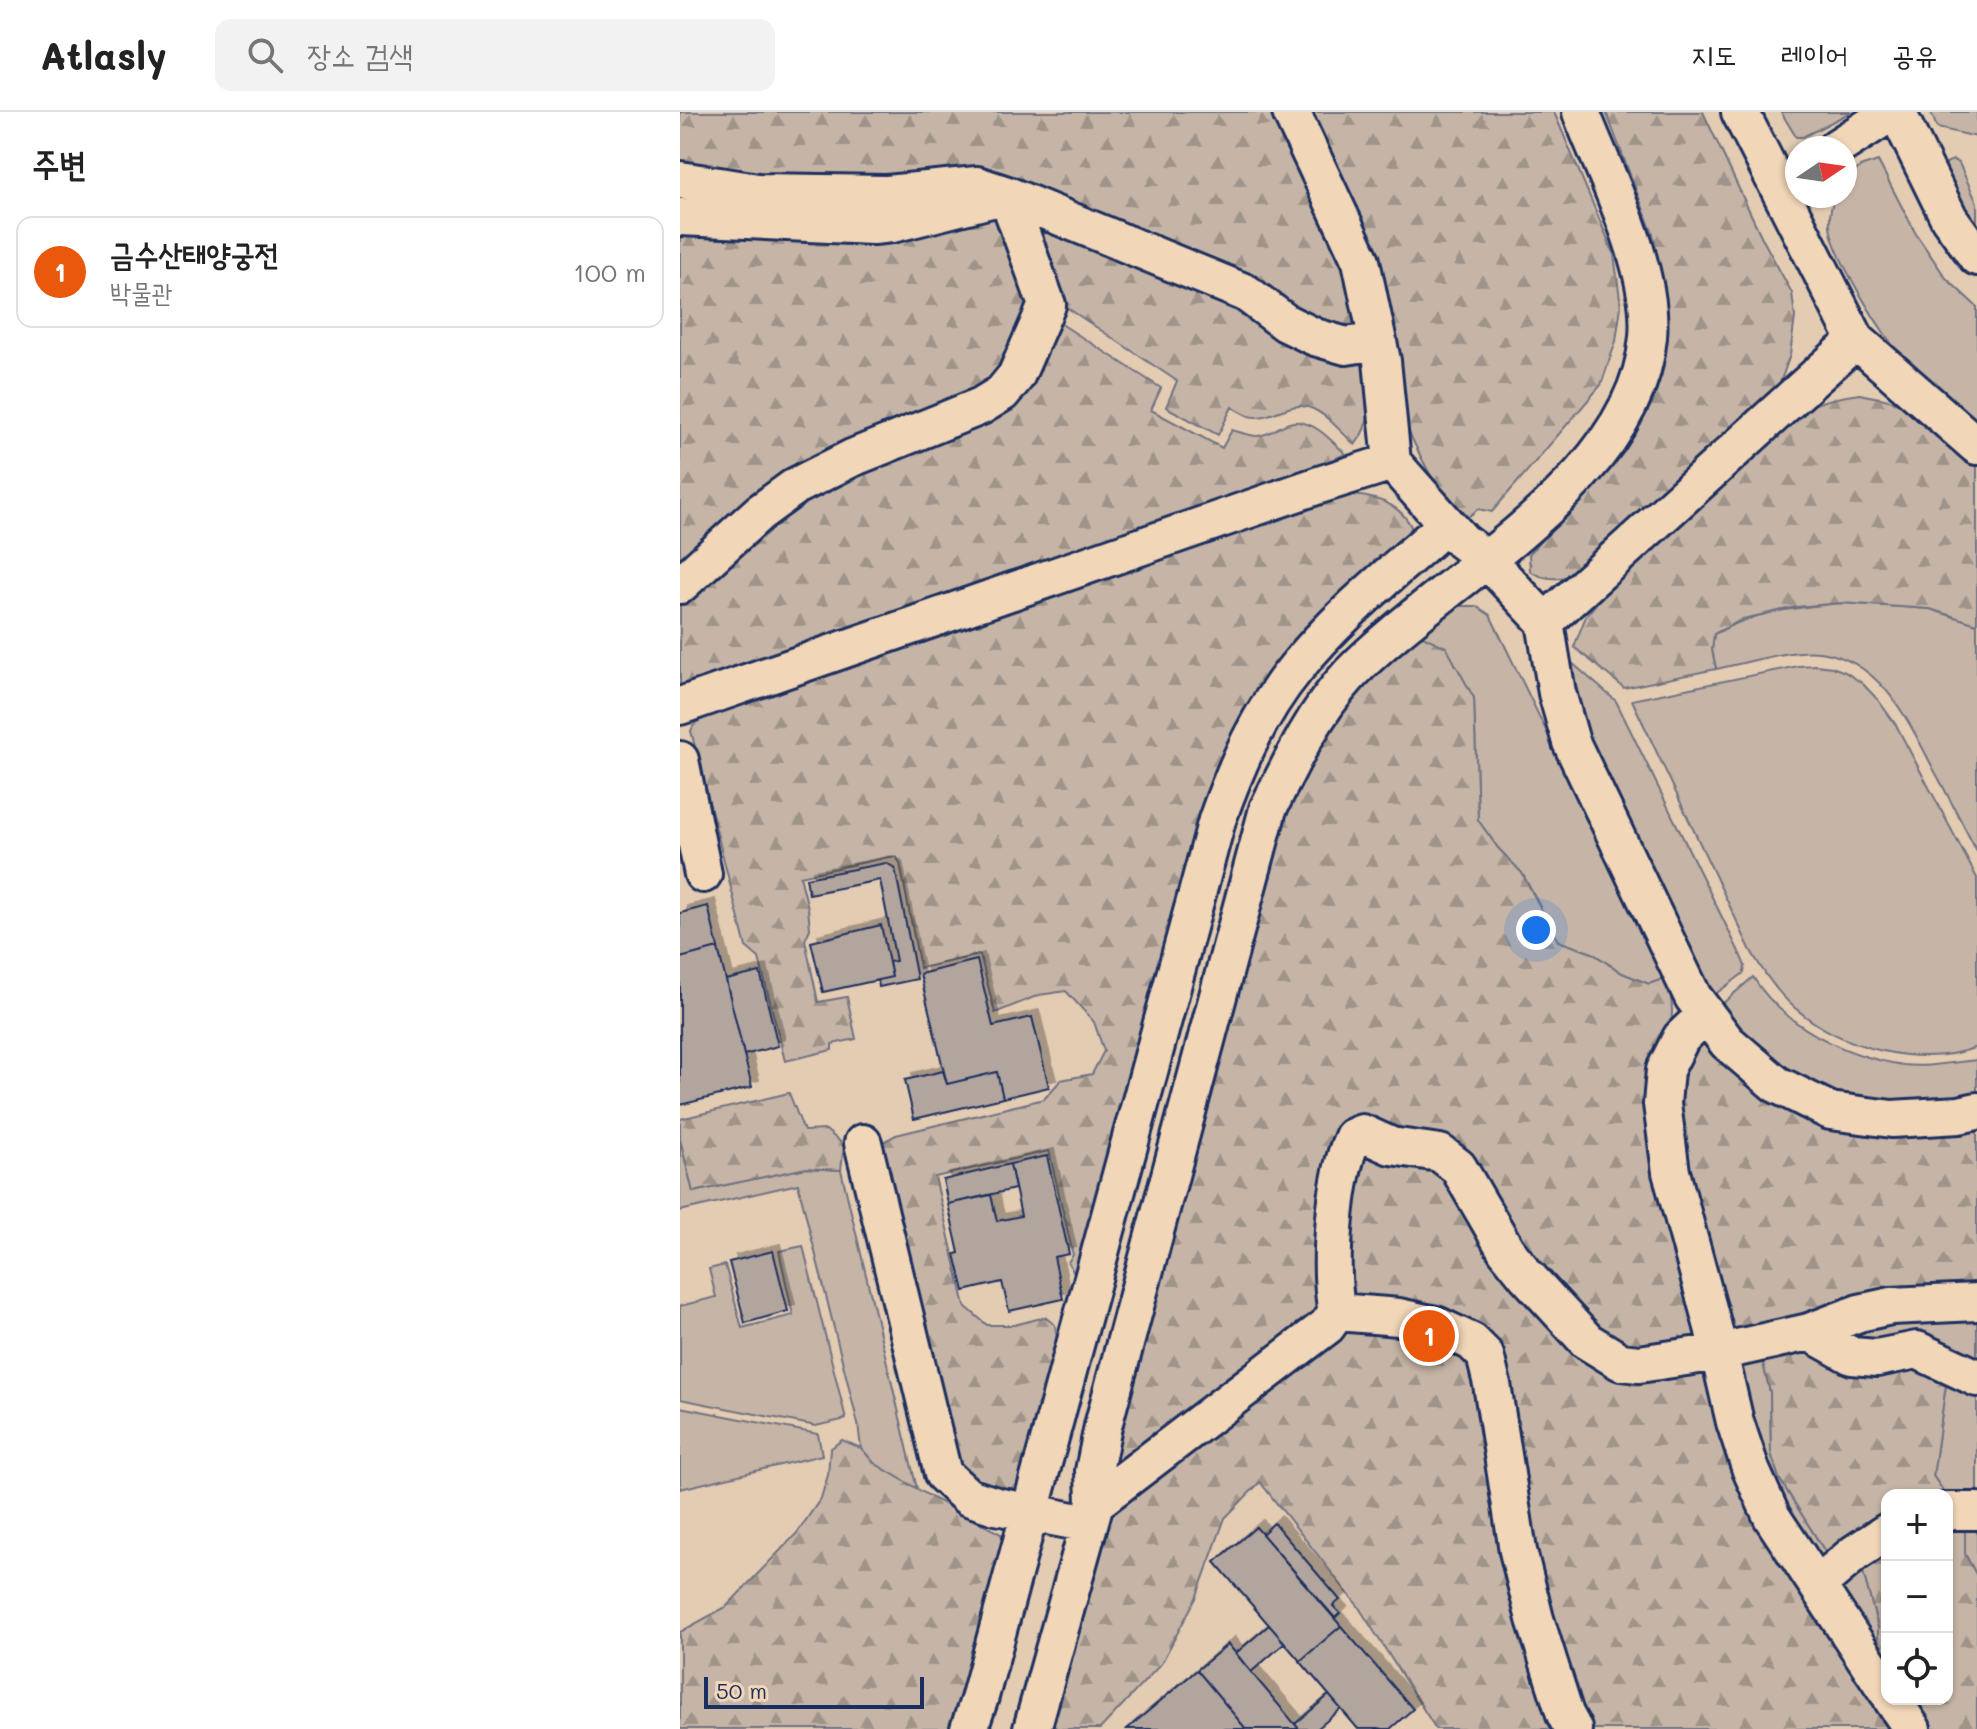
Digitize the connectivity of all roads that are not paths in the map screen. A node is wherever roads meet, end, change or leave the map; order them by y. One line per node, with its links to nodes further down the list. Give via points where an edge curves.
1 (1291, 112): 13 (street, via 1361,261)
2 (1581, 112): 17 (street, via 1644,279 1649,336 1643,368 1609,442 1574,482)
3 (1740, 112): 6 (street)
4 (1894, 112): 5 (street); 11 (street, via 1949,218)
5 (1855, 136)
6 (1785, 174)
7 (680, 180): 8 (street, via 758,192 887,194 977,185)
8 (1007, 195): 10 (street, via 873,226); 13 (street, via 1246,293 1315,337 1346,346); 18 (street, via 1047,305 1031,346 1002,393 796,486)
9 (1800, 208): 12 (street)
10 (680, 217)
11 (1977, 257)
12 (1856, 340): 14 (street); 19 (street)
13 (1378, 341): 15 (street)
14 (1977, 446)
15 (1392, 462): 16 (street); 20 (street)
16 (1447, 524): 17 (street); 33 (street, via 1333,627 1295,669 1236,767 1217,820)
17 (1486, 559): 19 (street); 34 (street, via 1347,677 1308,730 1268,809 1103,1426)
18 (680, 585)
19 (1545, 622): 23 (street, via 1571,742 1693,997)
20 (680, 706)
21 (680, 760): 22 (street)
22 (703, 874)
23 (1706, 1014): 24 (street, via 1727,1042 1776,1084 1830,1111 1892,1119); 29 (street, via 1681,1038 1665,1070 1662,1104 1671,1172)
24 (1971, 1115)
25 (863, 1143): 33 (street, via 943,1474 968,1497)
26 (1977, 1302): 28 (street, via 1891,1306)
27 (1337, 1312): 29 (street, via 1333,1239 1345,1153 1353,1137 1362,1133 1391,1146 1440,1153 1458,1167 1506,1250 1587,1341 1606,1353 1639,1364); 34 (street, via 1327,1326); 41 (street, via 1436,1325 1472,1342 1485,1355 1518,1551)
28 (1809, 1332): 29 (street); 30 (street, via 1852,1356 1877,1358 1917,1350)
29 (1719, 1352): 36 (street, via 1751,1470 1772,1517)
30 (1977, 1378)
31 (1953, 1511): 32 (street)
32 (1977, 1511)
33 (1029, 1512): 34 (street); 39 (street)
34 (1092, 1514): 40 (street)
35 (1881, 1536): 36 (street)
36 (1817, 1585): 37 (street)
37 (1881, 1682)
38 (1896, 1705): 42 (street)
39 (969, 1729)
40 (1032, 1729)
41 (1573, 1729)
42 (1912, 1729)

